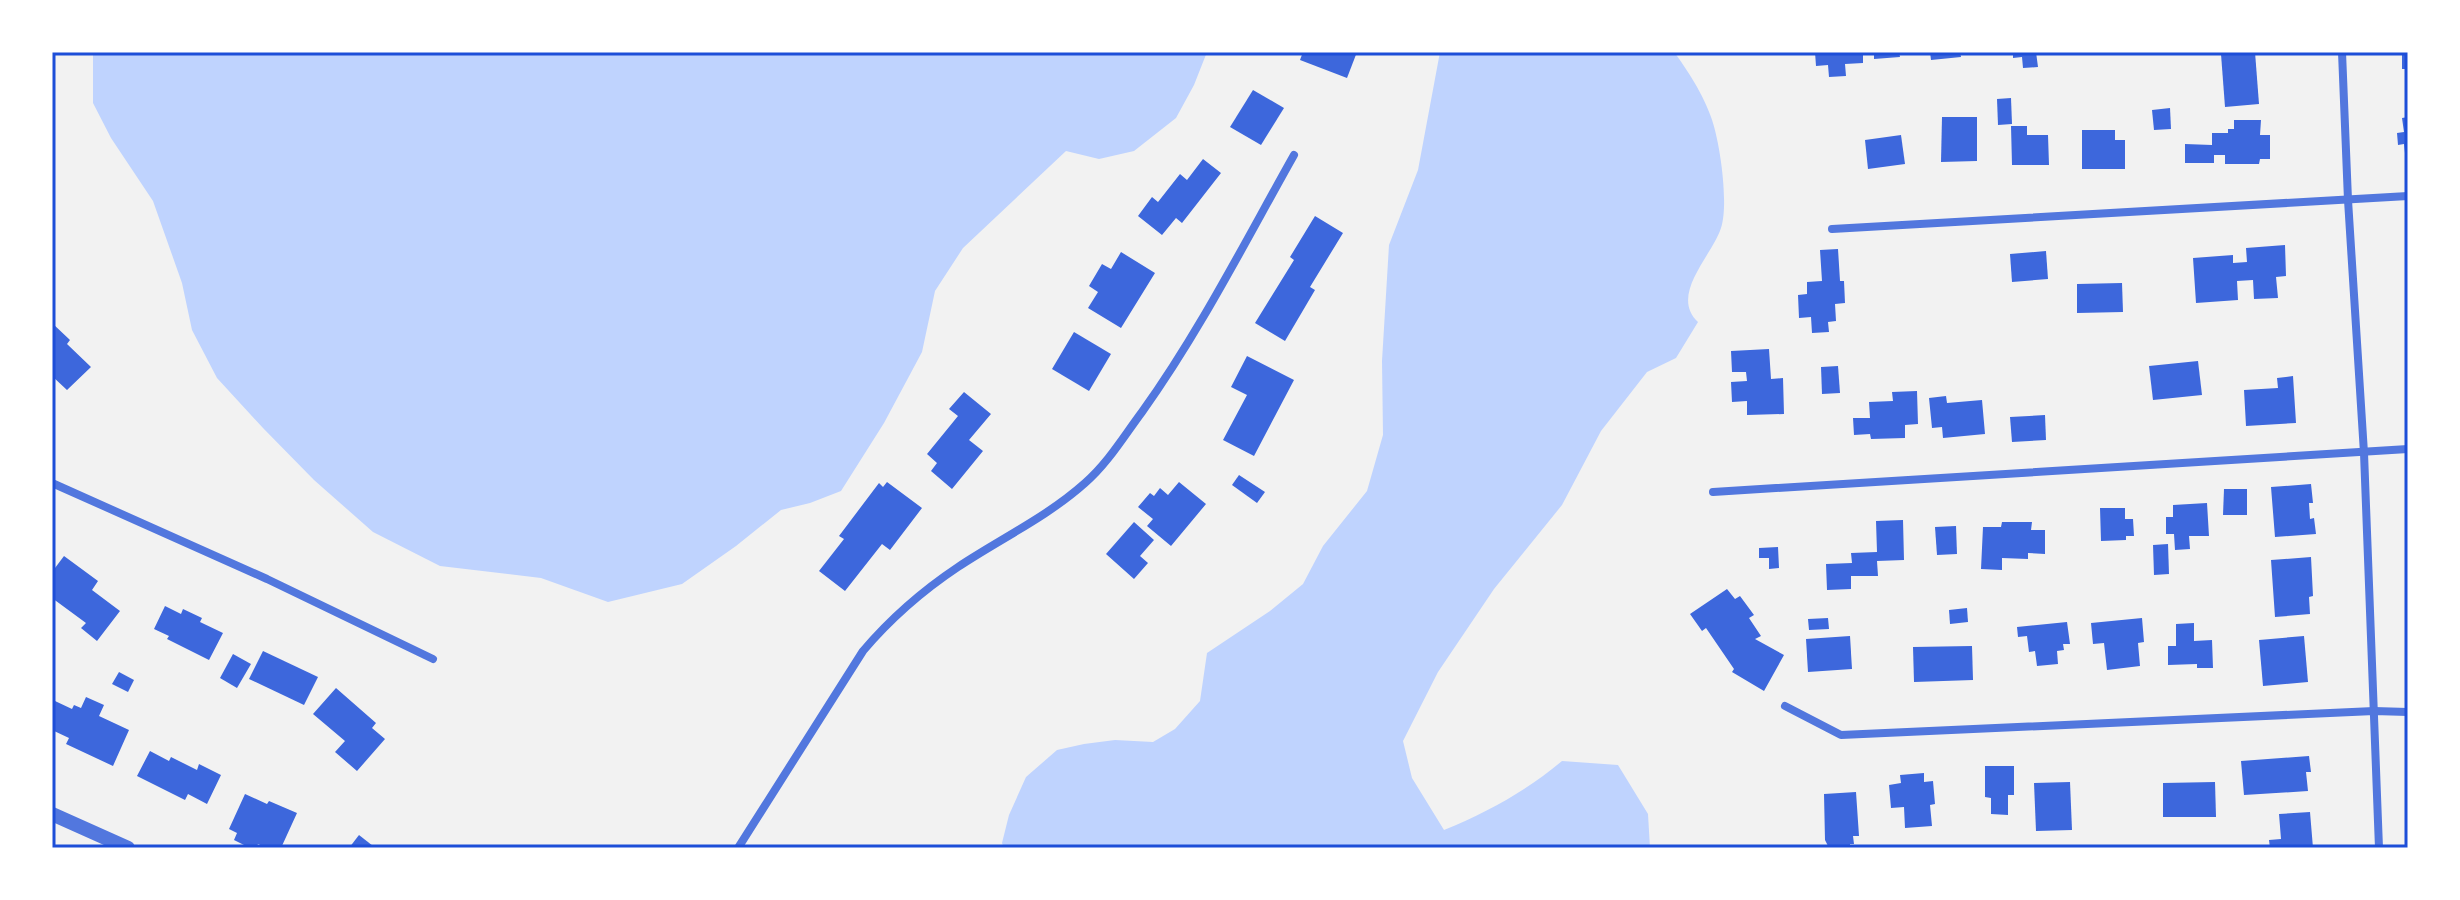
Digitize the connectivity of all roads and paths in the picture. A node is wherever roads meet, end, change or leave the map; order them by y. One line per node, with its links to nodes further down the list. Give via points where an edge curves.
1 (2342, 52): 4 (street)
2 (1294, 155): 16 (street, via 1185,350 1114,451 1057,505 959,567 879,632)
3 (2408, 196): 4 (street)
4 (2348, 200): 5 (street); 7 (street)
5 (1832, 229)
6 (2408, 449): 7 (street)
7 (2364, 453): 9 (street); 12 (street)
8 (52, 483): 10 (street)
9 (1713, 492)
10 (433, 659)
11 (1785, 706): 12 (street, via 1841,735)
12 (2374, 711): 13 (street); 17 (street)
13 (2408, 712)
14 (52, 814): 15 (street)
15 (119, 846)
16 (738, 848)
17 (2379, 848)

